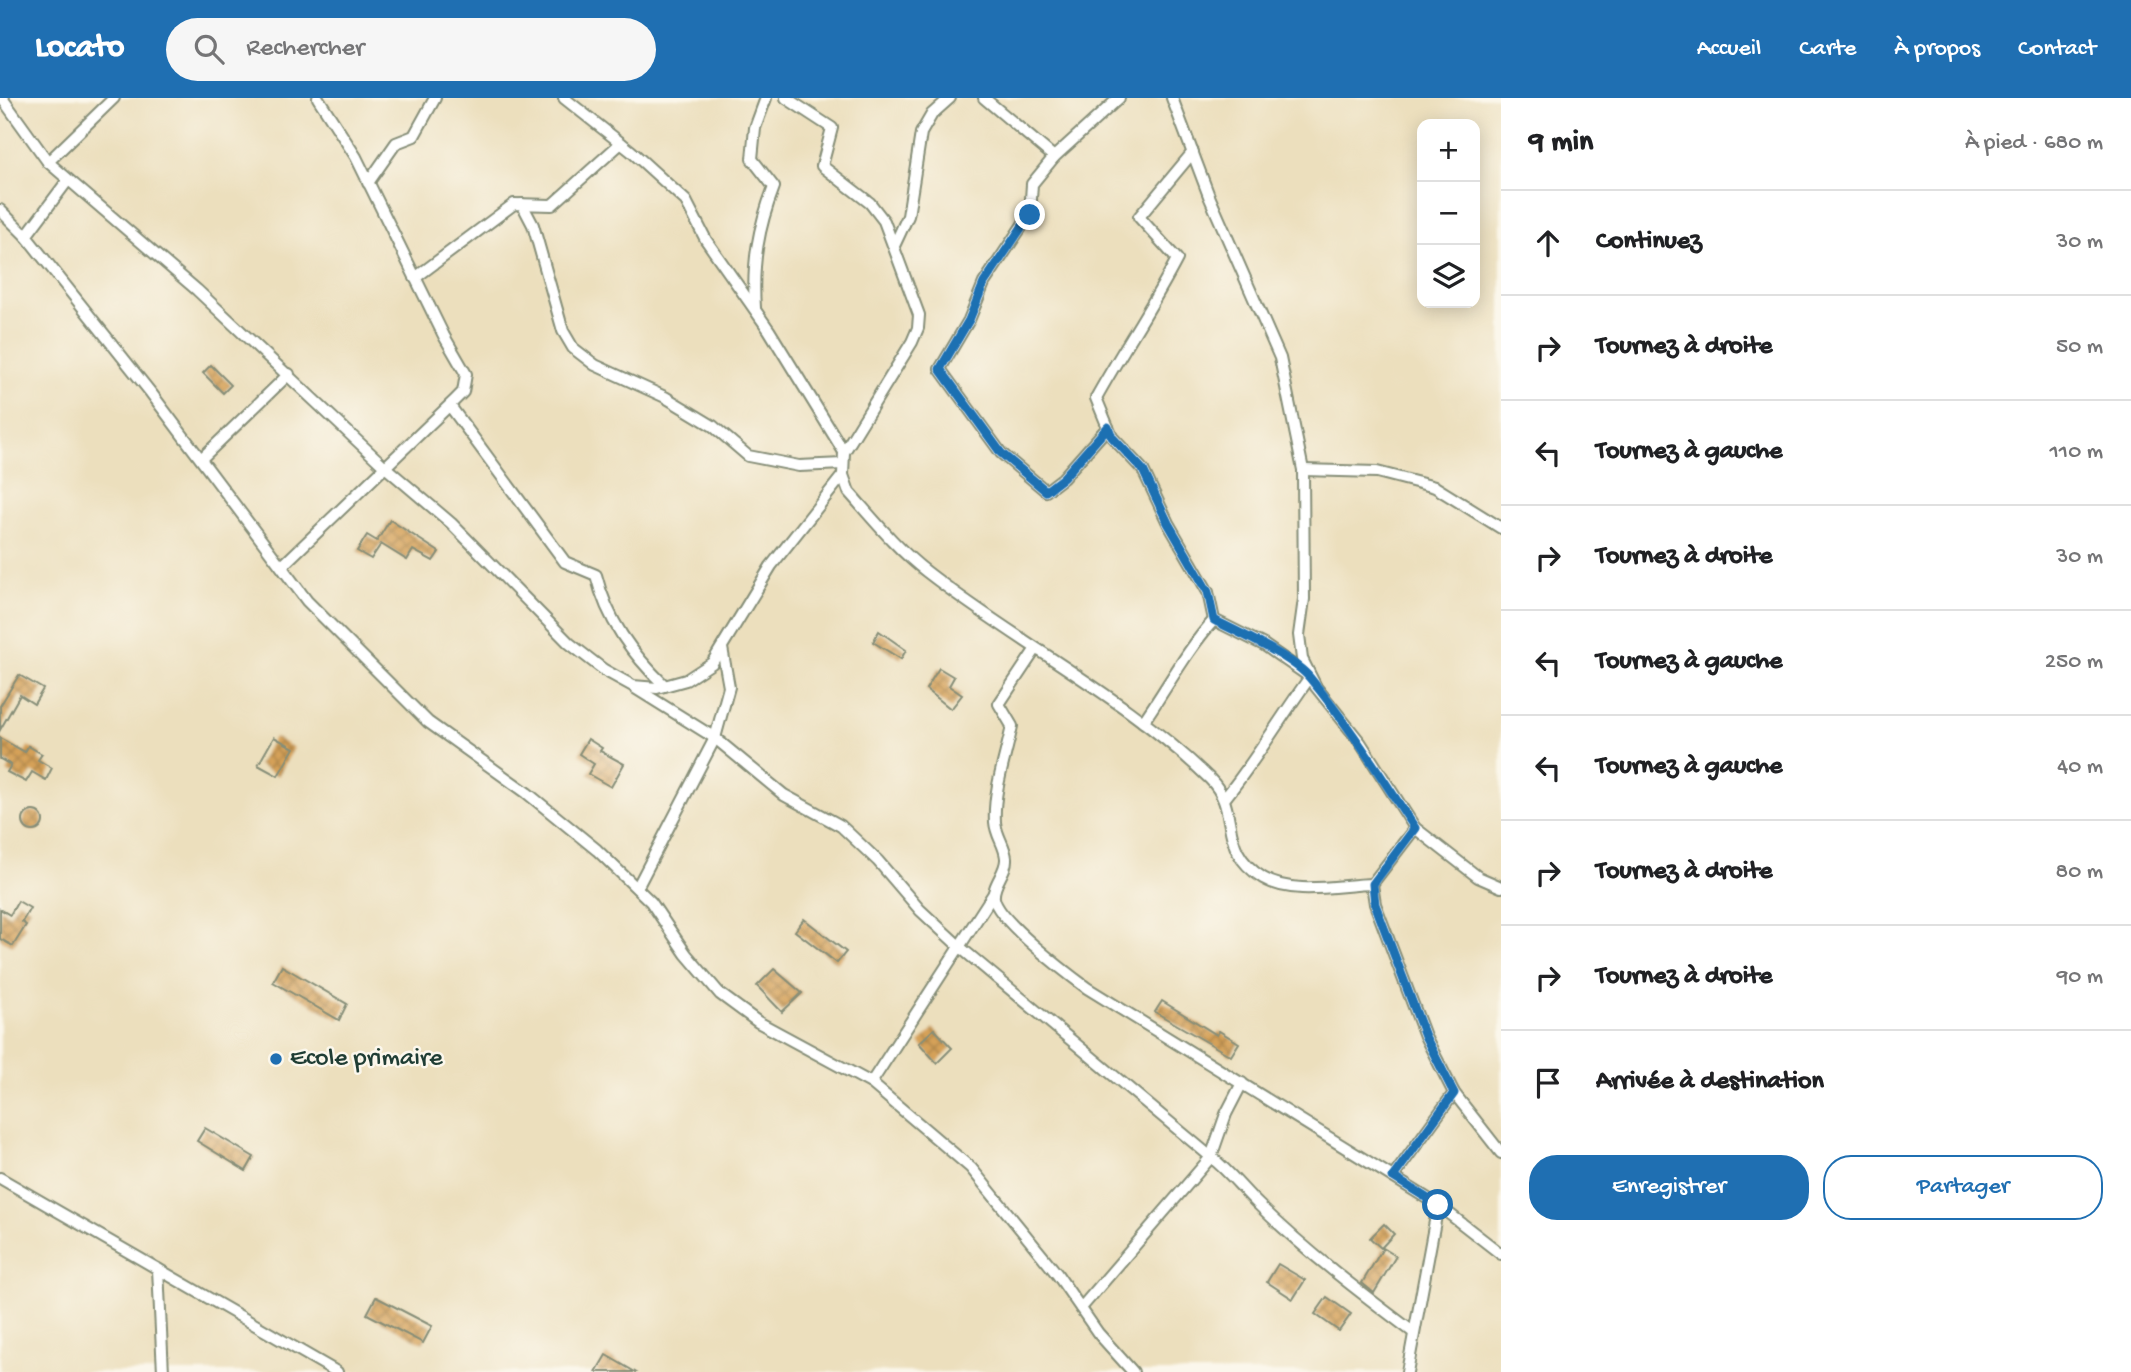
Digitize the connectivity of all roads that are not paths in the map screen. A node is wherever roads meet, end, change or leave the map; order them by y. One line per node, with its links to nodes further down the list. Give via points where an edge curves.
1 (2, 98): 15 (street)
2 (114, 98): 15 (street)
3 (318, 98): 17 (street)
4 (435, 98): 17 (street, via 414,136 396,143)
5 (564, 98): 12 (street)
6 (766, 98): 23 (street, via 755,128 752,159 775,187 752,269)
7 (786, 98): 21 (street, via 832,128 822,166 870,203)
8 (950, 98): 21 (street, via 932,114 921,133 908,216)
9 (985, 98): 14 (street)
10 (1119, 98): 14 (street)
11 (1172, 98): 13 (street)
12 (621, 143): 18 (street, via 552,205); 23 (street, via 686,201 706,240)
13 (1193, 152): 26 (street, via 1139,217 1178,259 1096,398); 31 (street, via 1280,358)
14 (1055, 156): 26 (street, via 1032,184 1030,215 984,283 940,369 1001,453 1046,491)
15 (48, 162): 16 (street)
16 (68, 180): 20 (street); 24 (street)
17 (368, 183): 22 (street)
18 (522, 204): 22 (street, via 514,204); 30 (street, via 533,225 563,331 573,348 595,365 701,418 748,456)
19 (0, 210): 20 (street)
20 (26, 236): 28 (street)
21 (894, 246): 27 (street, via 919,315 918,328)
22 (415, 278): 25 (street, via 466,374 463,392)
23 (755, 311): 27 (street)
24 (289, 374): 28 (street); 29 (street)
25 (450, 405): 29 (street); 39 (street, via 565,562 596,575 613,623 644,666)
26 (1108, 427): 34 (street, via 1143,470 1208,592)
27 (844, 452): 30 (street)
28 (201, 459): 33 (street)
29 (385, 467): 33 (street); 38 (street, via 451,523 569,643)
30 (843, 470): 35 (street, via 771,566); 36 (street, via 849,492 924,570)
31 (1303, 470): 32 (street, via 1377,472 1435,487); 37 (street, via 1304,599 1299,635)
32 (1501, 528)
33 (282, 566): 46 (street, via 307,601 428,722 527,793)
34 (1214, 620): 37 (street, via 1264,645); 40 (street, via 1189,648)
35 (722, 648): 39 (street, via 712,663 686,680); 41 (street, via 729,687)
36 (1035, 650): 40 (street); 47 (street, via 999,704 1012,726 994,820 1007,862)
37 (1310, 677): 42 (street, via 1254,763); 43 (street, via 1360,742)
38 (633, 686): 39 (street); 41 (street)
39 (666, 686)
40 (1143, 722): 42 (street, via 1213,781)
41 (716, 738): 46 (street); 48 (street, via 784,795 841,826)
42 (1225, 798): 44 (street, via 1233,846 1245,865 1265,879 1285,888)
43 (1415, 828): 44 (street); 45 (street, via 1478,877)
44 (1373, 884): 51 (street, via 1375,904 1425,1036)
45 (1501, 887)
46 (637, 888): 49 (street, via 720,994 758,1022)
47 (994, 893): 48 (street); 50 (street, via 998,908 1044,956 1087,988)
48 (961, 948): 49 (street); 53 (street)
49 (871, 1083): 59 (street, via 971,1168)
50 (1242, 1083): 53 (street); 54 (street)
51 (1454, 1093): 52 (street); 54 (street)
52 (1501, 1153)
53 (1211, 1157): 59 (street); 60 (street, via 1237,1178 1259,1205)
54 (1393, 1177): 56 (street)
55 (0, 1178): 58 (street)
56 (1438, 1205): 57 (street); 60 (street)
57 (1501, 1254)
58 (158, 1269): 61 (street); 62 (street)
59 (1081, 1308): 63 (street)
60 (1413, 1332): 64 (street)
61 (163, 1372)
62 (337, 1372)
63 (1133, 1372)
64 (1407, 1372)

